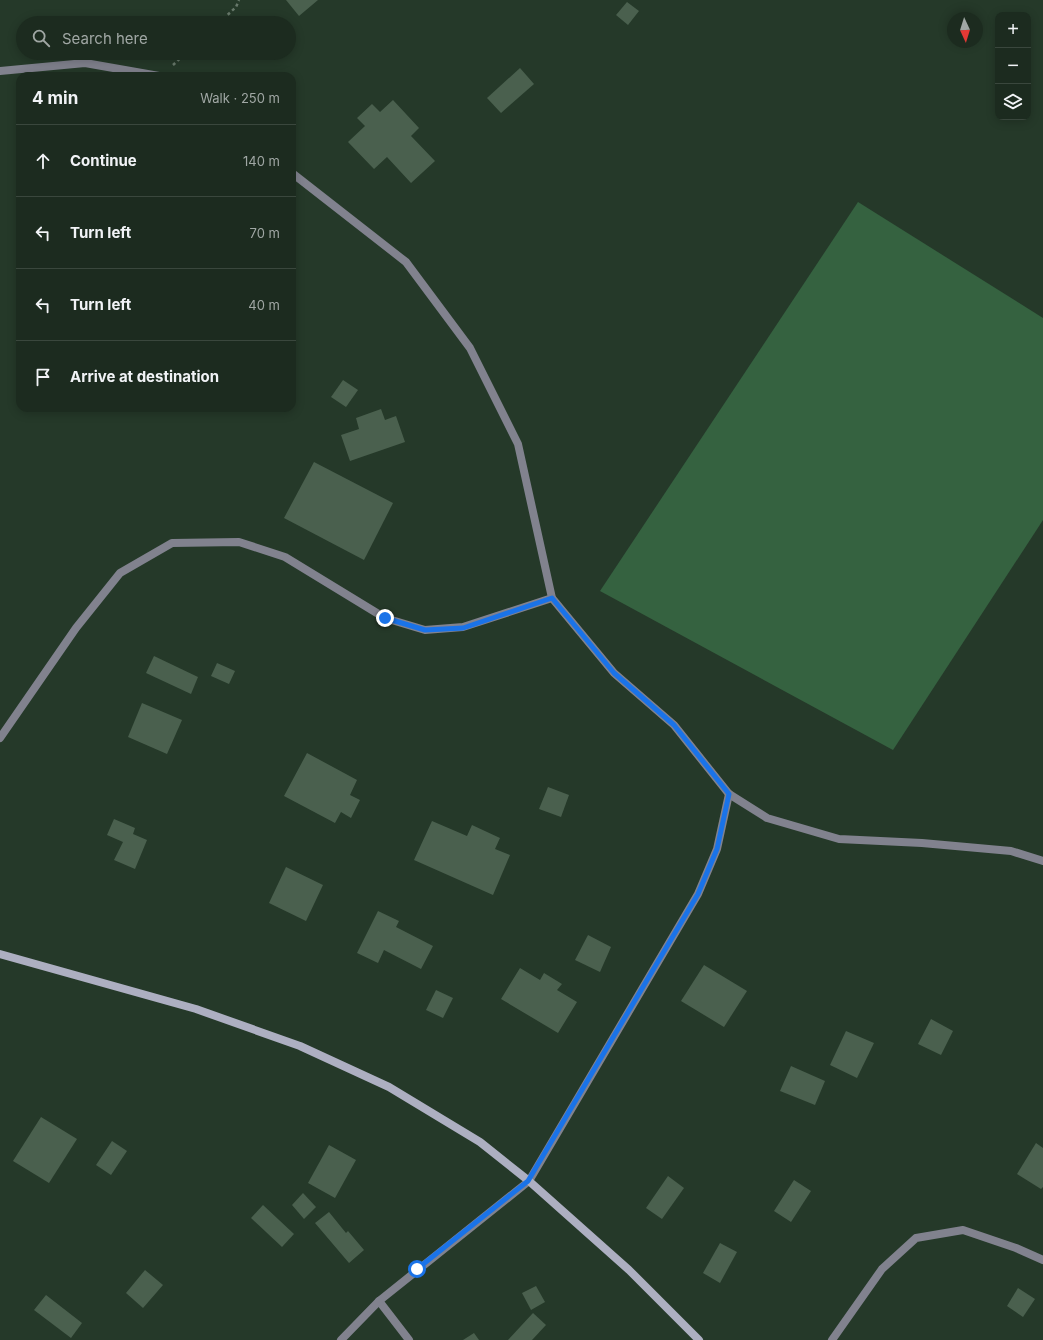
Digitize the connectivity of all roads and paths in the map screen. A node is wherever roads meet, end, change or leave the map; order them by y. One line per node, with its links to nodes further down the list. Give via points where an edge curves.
1 (239, 0): 2 (path)
2 (226, 16)
3 (0, 71): 4 (street, via 84,63)
4 (137, 72)
5 (296, 176): 6 (street, via 406,262 470,348 518,444)
6 (552, 598): 7 (street, via 463,628 425,630 385,618 285,557 239,542 172,543 120,573 76,628); 8 (street, via 614,673 674,725)
7 (0, 738)
8 (729, 794): 9 (street, via 767,818 838,839 1011,851); 11 (street, via 717,849 698,894)
9 (1043, 862)
10 (0, 954): 11 (street, via 196,1009 300,1046 389,1087 480,1142)
11 (528, 1181): 13 (street); 16 (street, via 629,1270)
12 (1043, 1260): 17 (street, via 963,1230 916,1238 882,1268)
13 (379, 1301): 14 (street); 15 (street)
14 (341, 1340)
15 (409, 1340)
16 (699, 1340)
17 (832, 1340)

